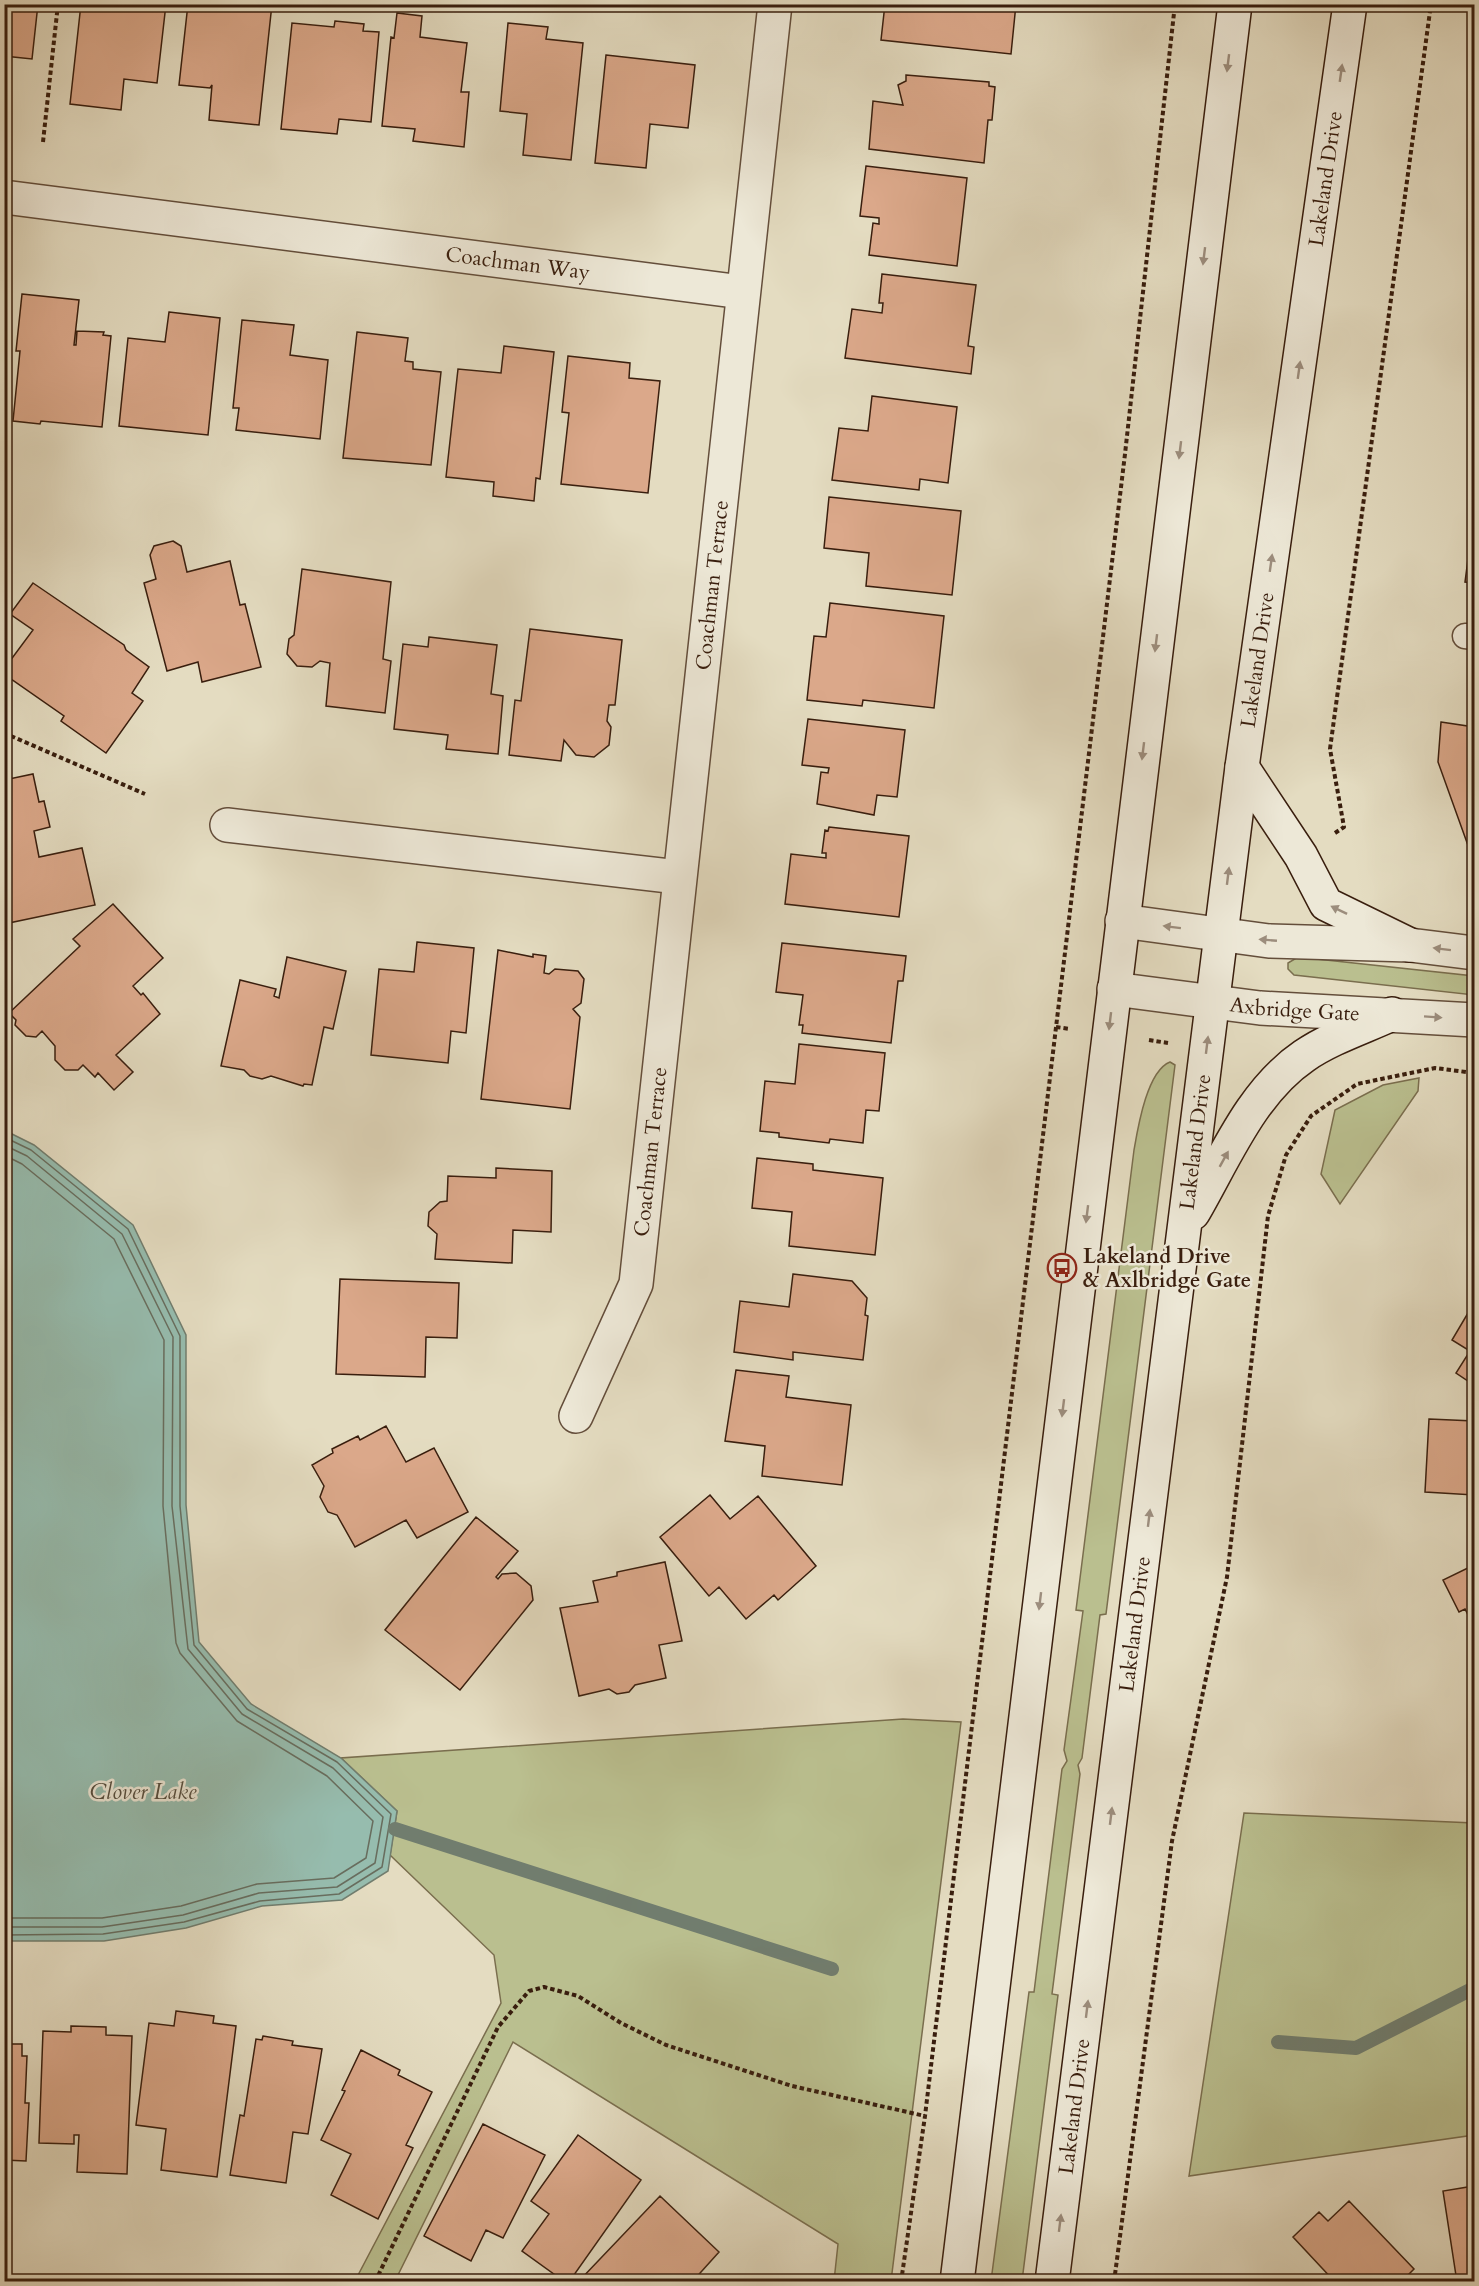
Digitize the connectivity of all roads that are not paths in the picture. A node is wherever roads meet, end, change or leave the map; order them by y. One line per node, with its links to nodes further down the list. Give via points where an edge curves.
1 (775, 4): 6 (main road)
2 (1235, 4): 10 (main road, one-way to 10)
3 (1357, 4): 4 (lane)
4 (1349, 20): 7 (main road, Lakeland Drive, one-way to 4)
5 (4, 197): 6 (main road, Coachman Way)
6 (742, 292): 9 (main road, Coachman Terrace)
7 (1242, 767): 11 (main road, Lakeland Drive, one-way to 7); 12 (main road, one-way to 7, via 1326,904 1301,856)
8 (227, 825): 9 (main road)
9 (678, 877): 19 (main road, Coachman Terrace, via 636,1284)
10 (1122, 921): 11 (main road, one-way to 10); 14 (main road)
11 (1221, 934): 12 (main road, one-way to 11, via 1269,941); 15 (main road, Lakeland Drive)
12 (1410, 945): 13 (main road, one-way to 12)
13 (1474, 953)
14 (1114, 989): 15 (main road, Axbridge Gate); 20 (main road, one-way to 20)
15 (1213, 1002): 16 (main road, Axbridge Gate); 18 (main road, Lakeland Drive, one-way to 15)
16 (1392, 1014): 17 (main road, Axbridge Gate, one-way to 17); 18 (main road, one-way to 16, via 1249,1114 1280,1077 1305,1055)
17 (1474, 1020)
18 (1185, 1228): 21 (main road, Lakeland Drive, one-way to 18)
19 (576, 1416)
20 (957, 2282)
21 (1052, 2282)

